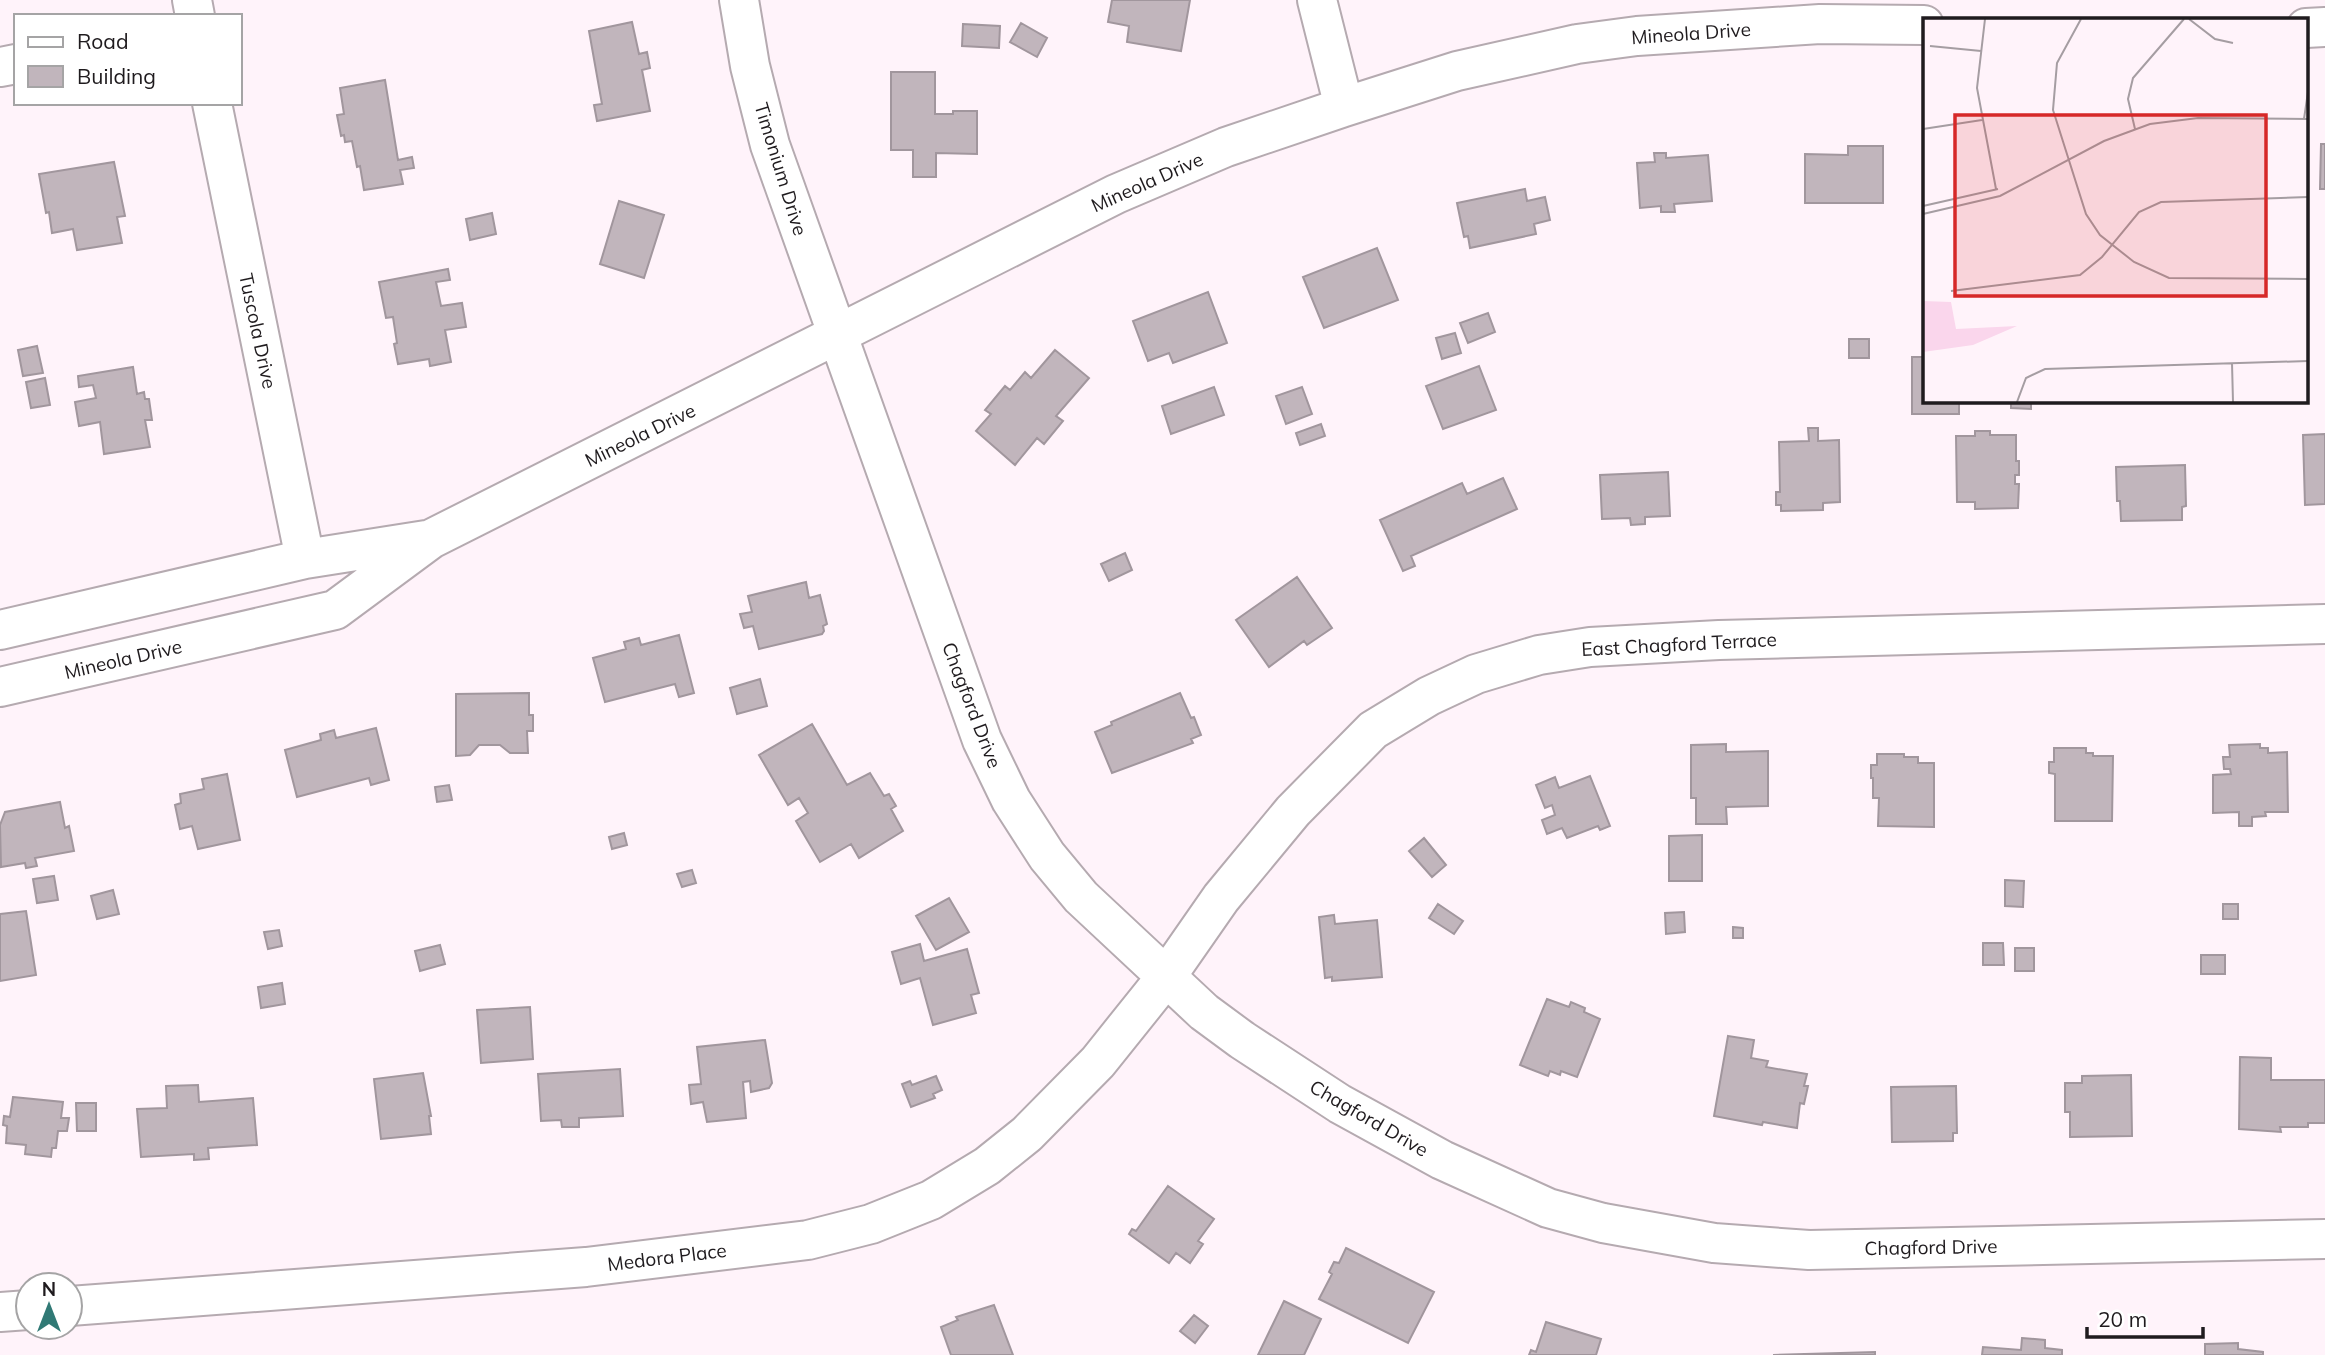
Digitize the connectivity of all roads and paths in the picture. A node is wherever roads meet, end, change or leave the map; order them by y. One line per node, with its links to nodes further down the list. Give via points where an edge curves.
1 (739, 0): 6 (street, Timonium Drive, via 770,145)
2 (1317, 0): 5 (street)
3 (1923, 25): 5 (street, Mineola Drive, via 1820,24 1589,42 1457,71)
4 (212, 105): 8 (street, Tuscola Drive)
5 (1344, 107): 6 (street, Mineola Drive, via 1226,147 1116,194)
6 (836, 335): 7 (street, Mineola Drive); 12 (street, Chagford Drive, via 982,740 1011,800 1047,856 1081,897)
7 (431, 539): 8 (street, Mineola Drive); 11 (street, Mineola Drive, via 335,610)
8 (305, 559): 10 (street, Mineola Drive)
9 (2325, 624): 12 (street, East Chagford Terrace, via 1590,647 1539,655 1476,674 1373,730 1293,811 1221,898)
10 (0, 630)
11 (0, 687)
12 (1166, 977): 13 (street, Chagford Drive, via 1242,1040 1339,1104 1453,1165 1548,1208 1603,1223 1714,1243 1809,1250); 14 (street, Medora Place, via 1098,1062 1027,1134 987,1166 931,1200 871,1224 808,1240 586,1267)
13 (2325, 1239)
14 (84, 1305)

